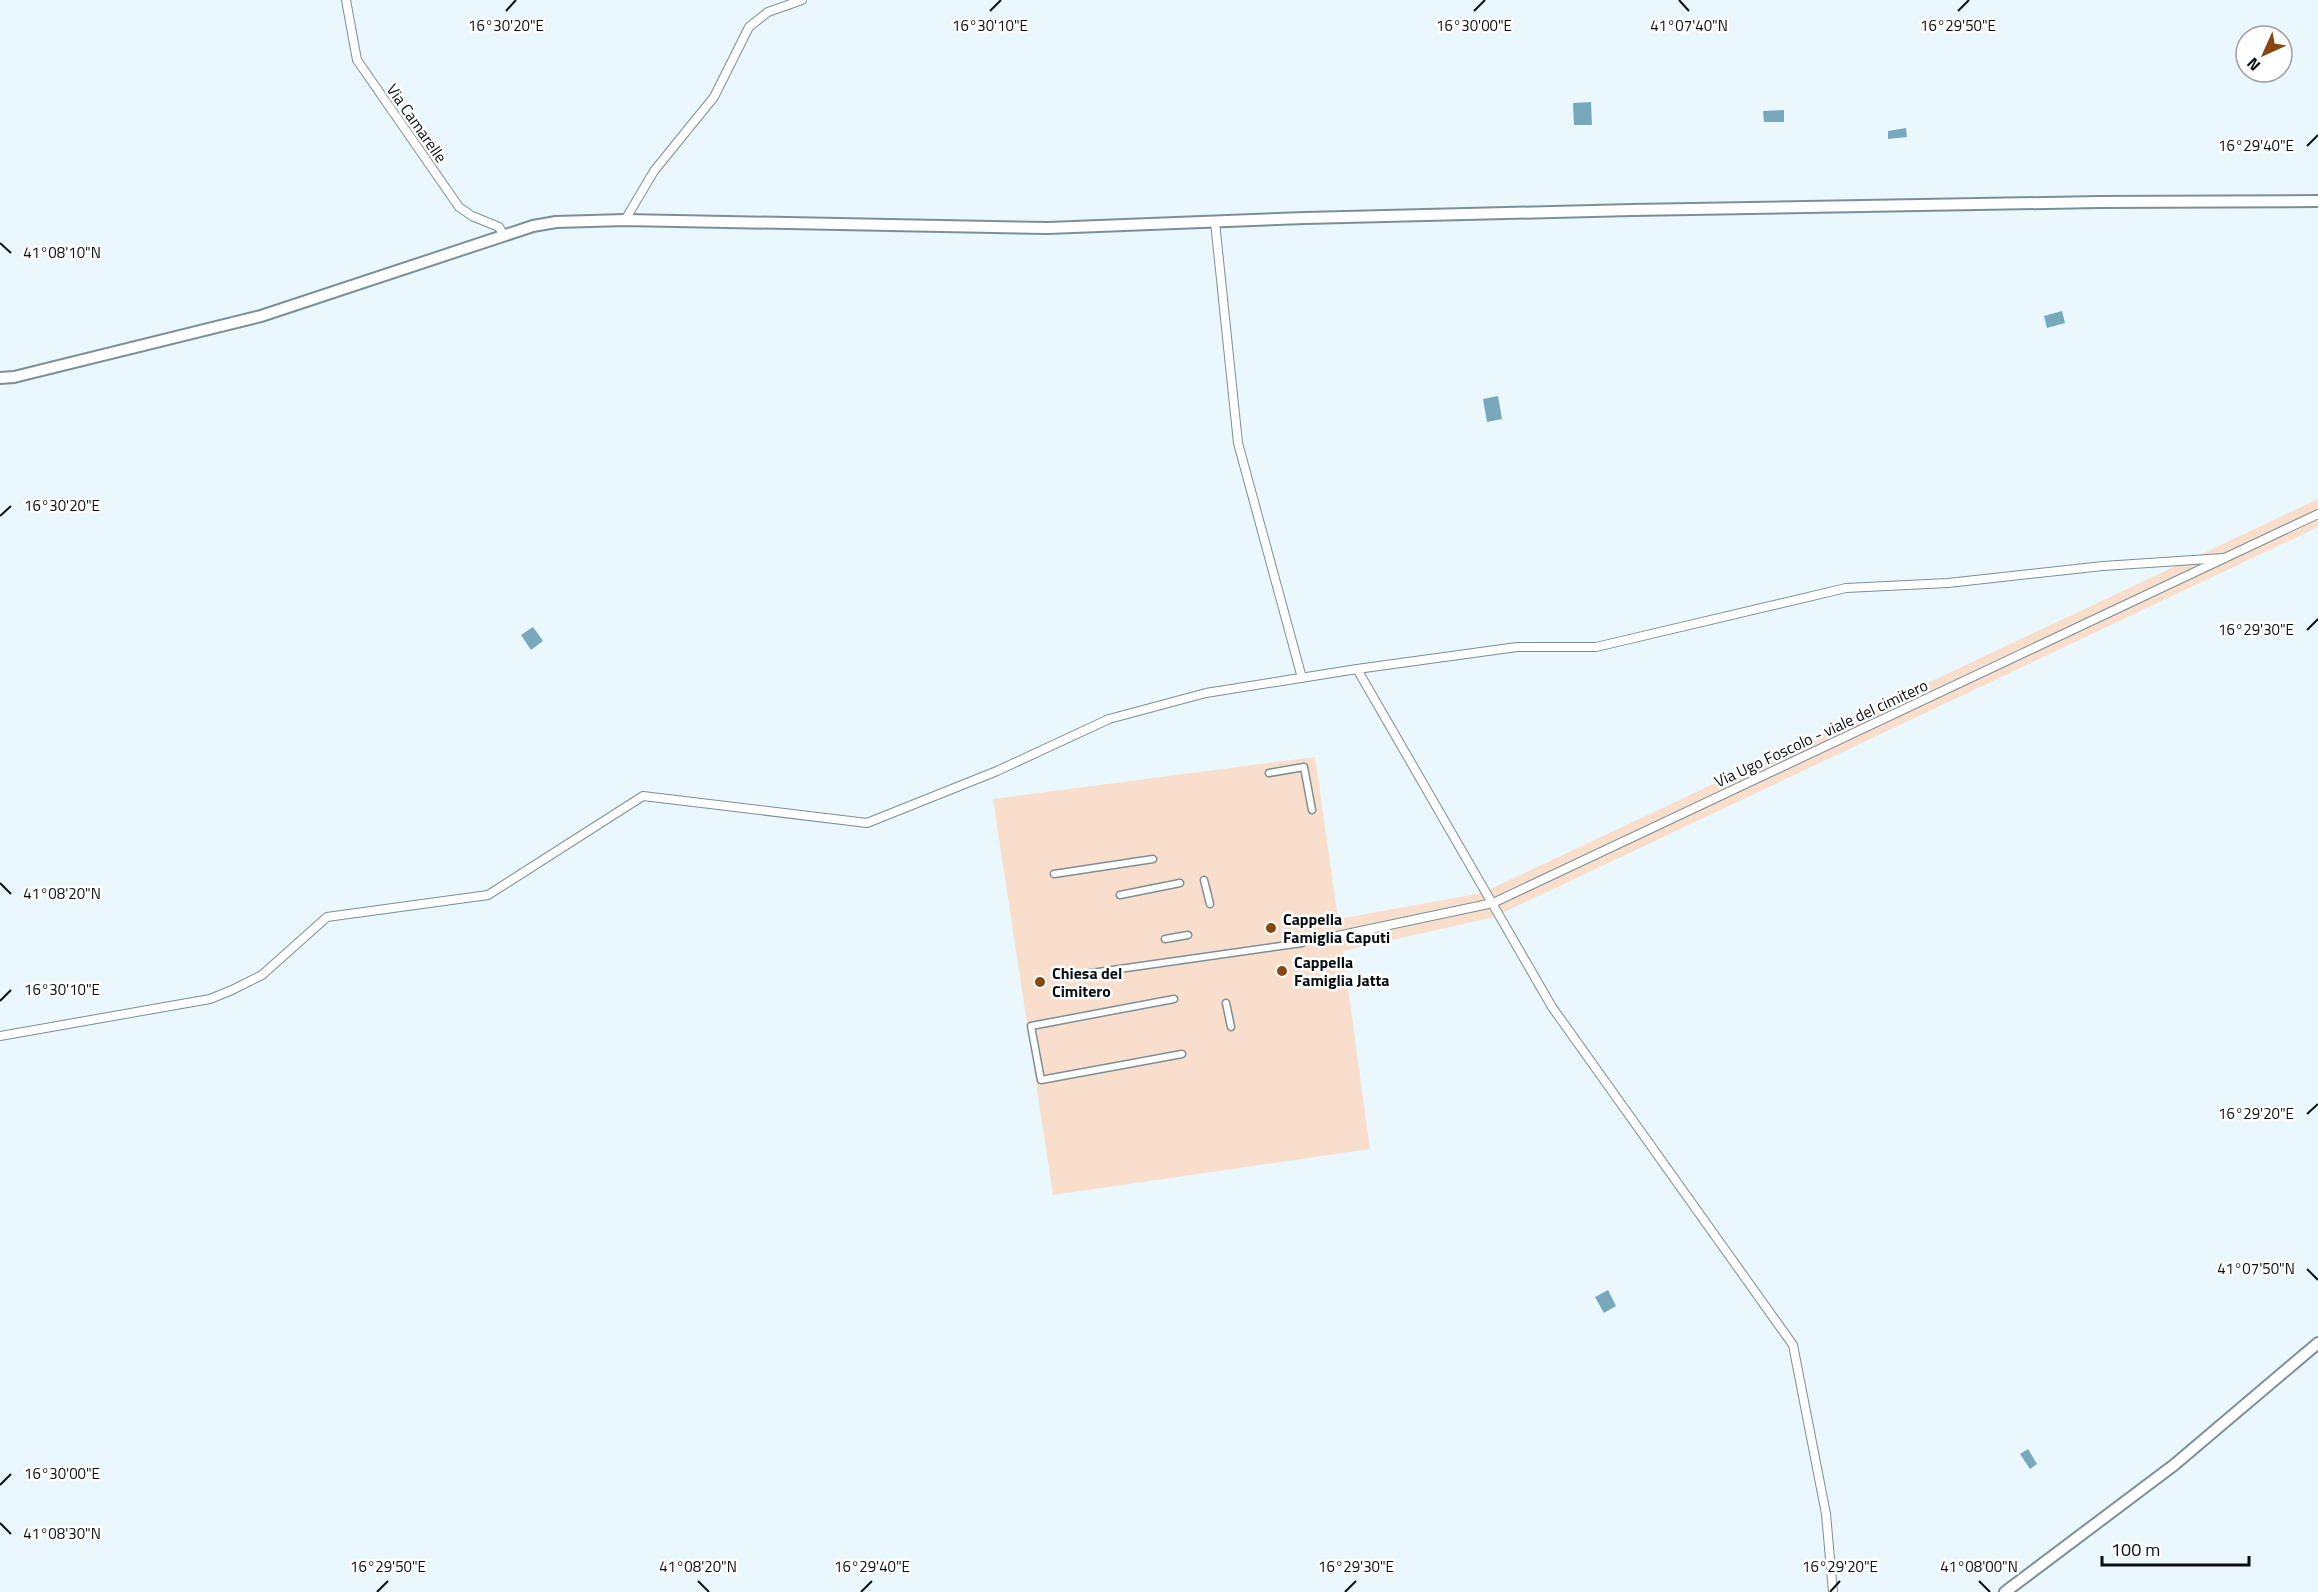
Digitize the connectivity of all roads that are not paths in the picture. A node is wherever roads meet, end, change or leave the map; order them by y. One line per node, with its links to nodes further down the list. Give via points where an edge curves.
1 (346, 0): 6 (street, Via Camarelle, via 357,60 459,207 499,227)
2 (802, 0): 4 (street, via 768,12 748,27 714,97 654,171)
3 (2318, 201): 5 (main road, via 1632,210)
4 (625, 220): 5 (main road, via 1048,228); 6 (main road, via 556,222)
5 (1215, 222): 11 (street, via 1238,443)
6 (504, 236): 7 (main road, via 261,316)
7 (0, 378)
8 (2318, 514): 9 (street, Via Ugo Foscolo - viale del cimitero)
9 (2224, 558): 10 (street, via 1948,583 1846,588 1596,647 1517,647); 19 (street, Via Ugo Foscolo - viale del cimitero)
10 (1357, 669): 11 (street); 19 (street)
11 (1302, 678): 29 (street, via 1206,693 1109,719 997,771 867,823 643,796 488,895 327,917 262,975 210,999)
12 (1269, 773): 13 (street, via 1304,766)
13 (1311, 810)
14 (1153, 859): 15 (street)
15 (1054, 874)
16 (1204, 880): 20 (street)
17 (1180, 884): 18 (street)
18 (1120, 895)
19 (1493, 903): 23 (street, Via Ugo Foscolo - viale del cimitero); 32 (street, via 1552,1007 1793,1345 1826,1514)
20 (1210, 904)
21 (1188, 935): 22 (street)
22 (1165, 939)
23 (1319, 940)
24 (1302, 943): 25 (street)
25 (1063, 977)
26 (1174, 999): 30 (street, via 1031,1026 1041,1080)
27 (1226, 1003): 28 (street)
28 (1231, 1027)
29 (0, 1036)
30 (1182, 1054)
31 (2318, 1343): 33 (main road, via 2174,1465)
32 (1833, 1592)
33 (2005, 1592)

